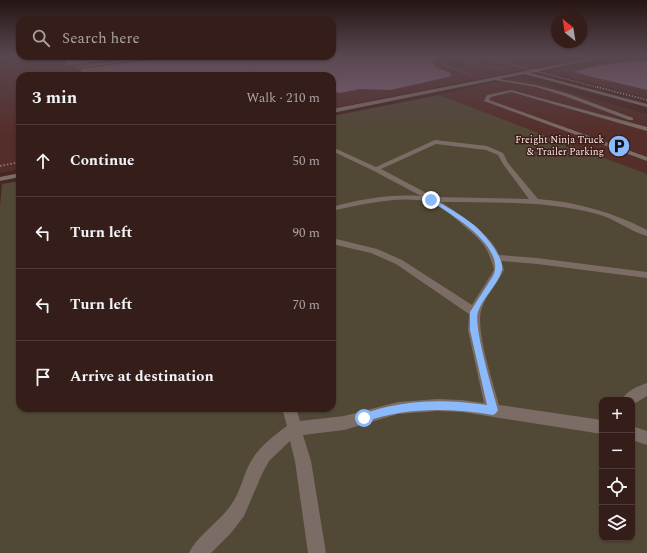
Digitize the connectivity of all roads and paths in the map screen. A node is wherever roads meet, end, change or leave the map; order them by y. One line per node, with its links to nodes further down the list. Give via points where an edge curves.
1 (479, 82): 5 (street)
2 (510, 82): 6 (street, via 564,94)
3 (557, 82): 4 (street)
4 (647, 106)
5 (336, 110)
6 (647, 125)
7 (647, 129): 9 (street, via 511,91 488,96 486,100)
8 (336, 151): 12 (street)
9 (647, 159)
10 (16, 163): 11 (path)
11 (0, 166)
12 (377, 169): 15 (street); 16 (street, via 435,142 487,148 501,154)
13 (16, 176): 14 (street)
14 (0, 179)
15 (431, 200): 16 (street); 17 (street, via 388,199); 20 (street, via 474,228)
16 (535, 202): 18 (street, via 600,212)
17 (336, 208)
18 (647, 232)
19 (336, 242): 22 (street, via 374,251 400,262)
20 (498, 258): 21 (street); 22 (street, via 499,270)
21 (647, 275)
22 (474, 312): 25 (street, via 474,330)
23 (647, 389): 24 (street)
24 (632, 397)
25 (493, 410): 27 (street); 28 (street, via 462,406 420,406 383,411 344,423)
26 (290, 412): 28 (street)
27 (599, 427)
28 (295, 429): 31 (street, via 264,456 256,468 238,510); 32 (street, via 304,460)
29 (635, 434): 30 (street)
30 (647, 438)
31 (198, 553)
32 (317, 553)

